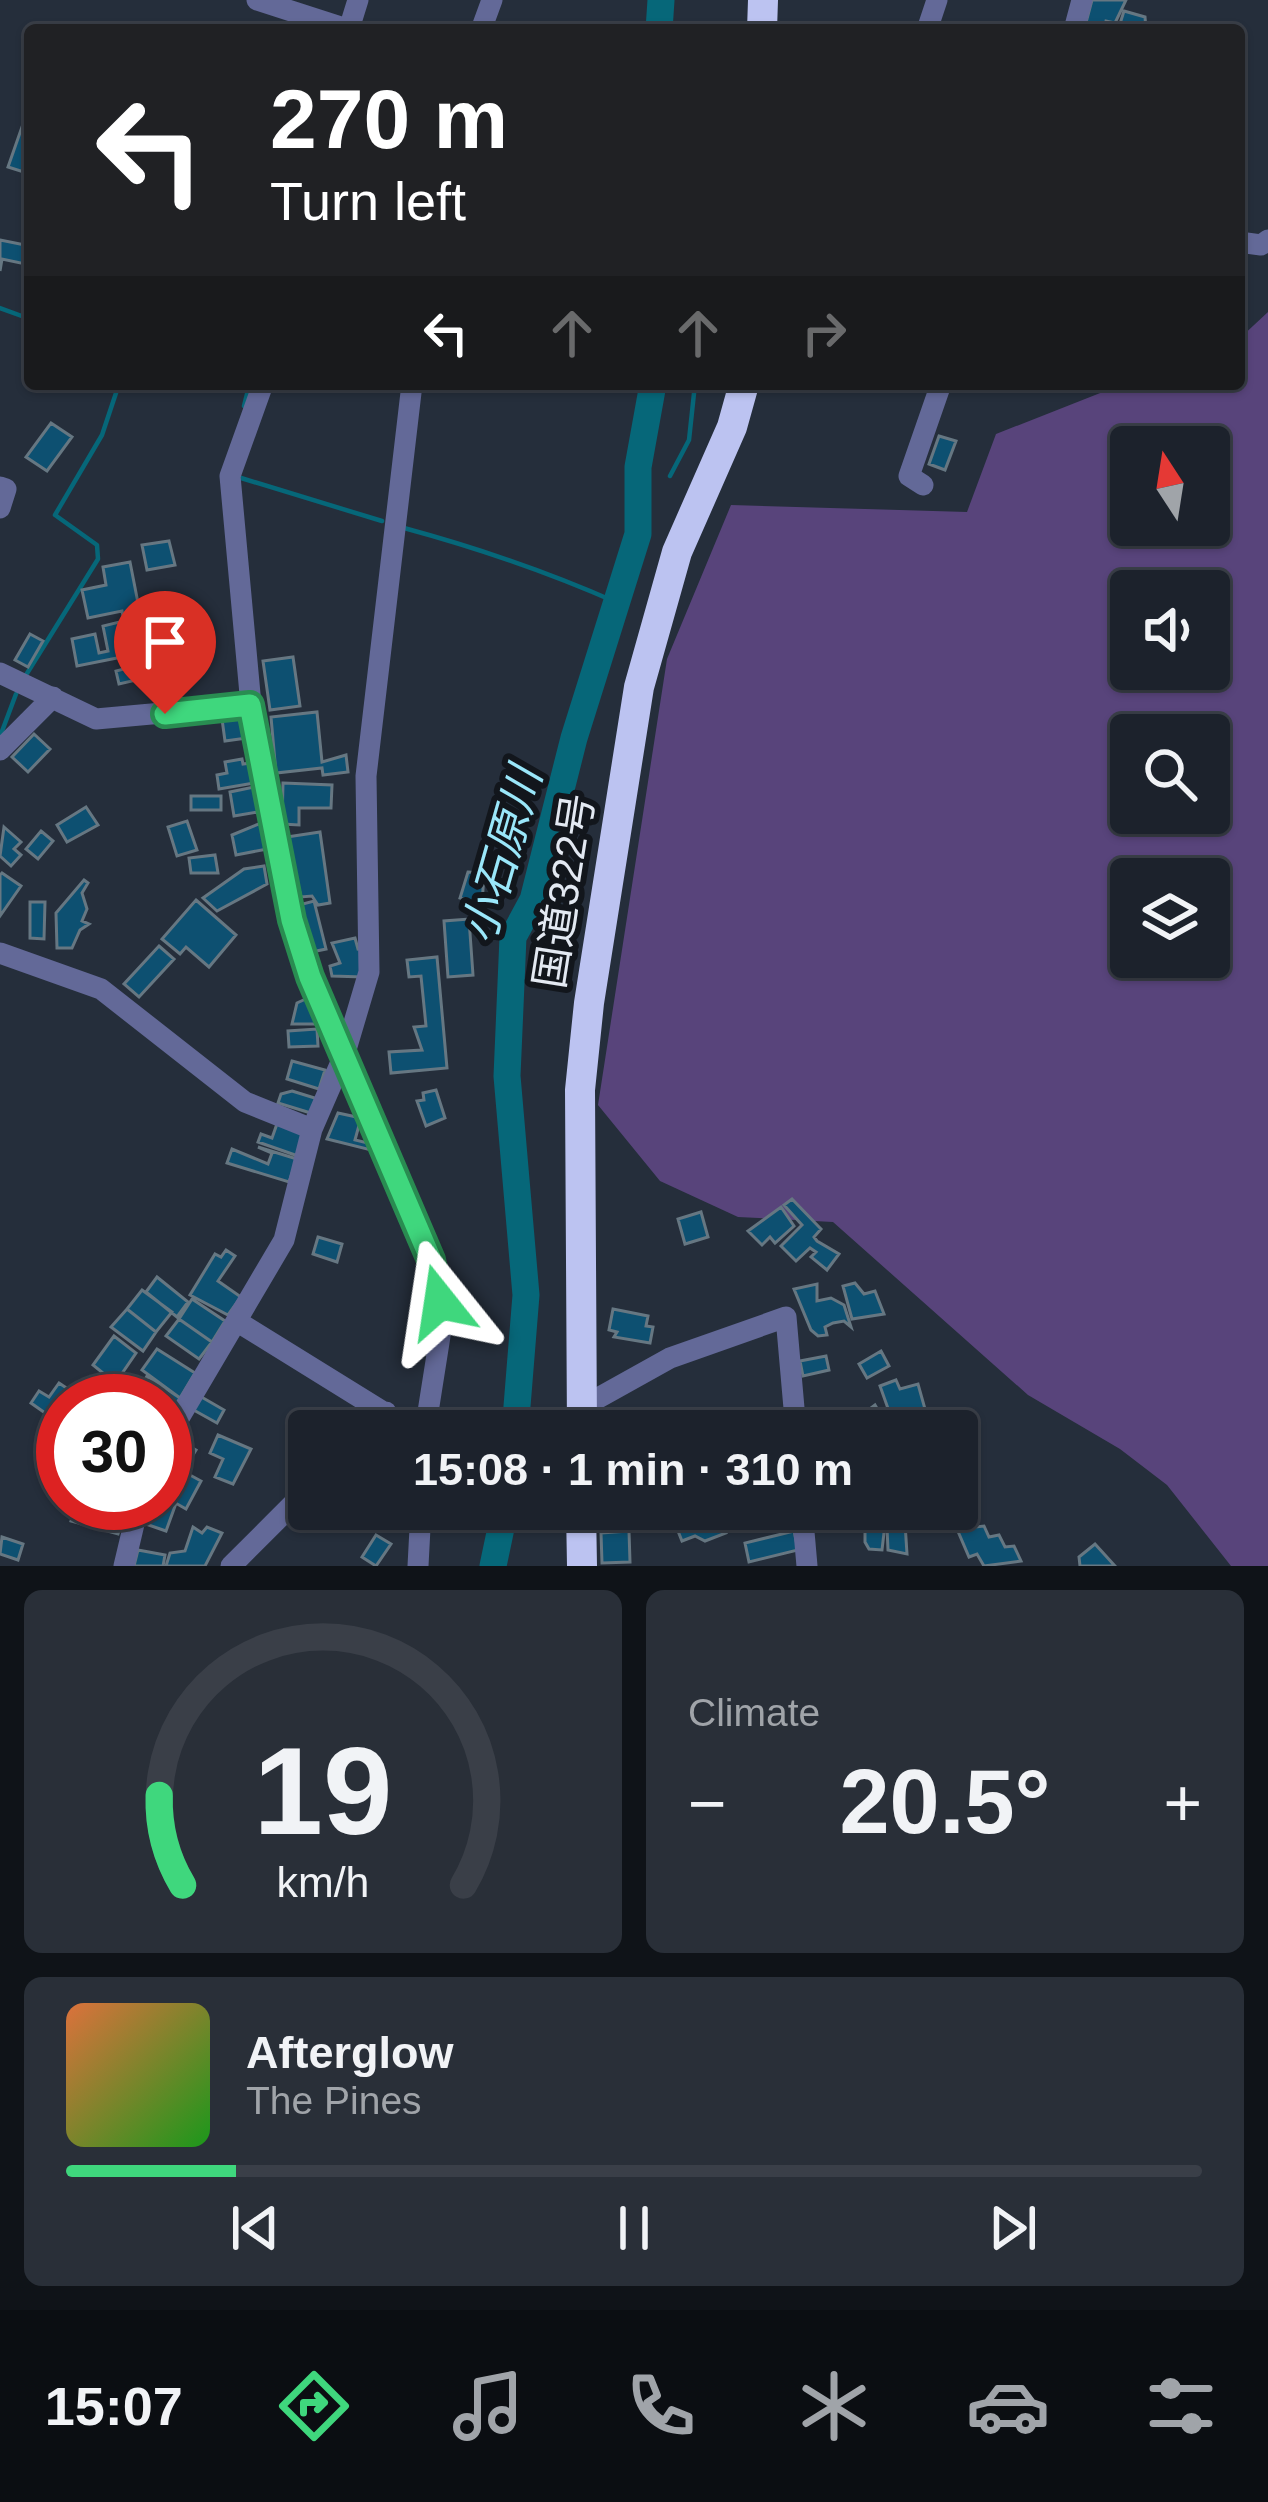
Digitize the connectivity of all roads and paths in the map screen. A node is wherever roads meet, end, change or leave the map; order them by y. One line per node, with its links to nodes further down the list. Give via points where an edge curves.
1 (257, 0): 2 (street)
2 (331, 24)
3 (261, 390): 12 (street, via 230,476)
4 (411, 390): 15 (street, via 366,776 369,972)
5 (742, 390): 21 (highway, 国道322号, via 677,552 639,687 589,1003 580,1090)
6 (938, 390): 7 (street, via 909,476)
7 (923, 485)
8 (0, 487): 9 (street)
9 (0, 508)
10 (0, 674): 11 (street)
11 (53, 697): 12 (street, via 95,719); 13 (street)
12 (250, 705): 15 (street, via 292,920)
13 (0, 750)
14 (0, 953): 16 (street, via 101,989 245,1102)
15 (345, 1053): 16 (street); 20 (street, via 431,1260 440,1336)
16 (312, 1129): 17 (street, via 284,1240)
17 (238, 1322): 18 (street); 19 (street)
18 (192, 1398)
19 (383, 1410)
20 (428, 1410)
21 (582, 1410)
22 (595, 1410): 23 (street, via 670,1358 786,1317)
23 (794, 1410)
24 (288, 1510): 30 (street)
25 (133, 1530): 29 (street)
26 (420, 1530): 31 (street)
27 (581, 1530): 32 (highway)
28 (804, 1530): 33 (street)
29 (124, 1566)
30 (231, 1566)
31 (418, 1566)
32 (582, 1566)
33 (807, 1566)

